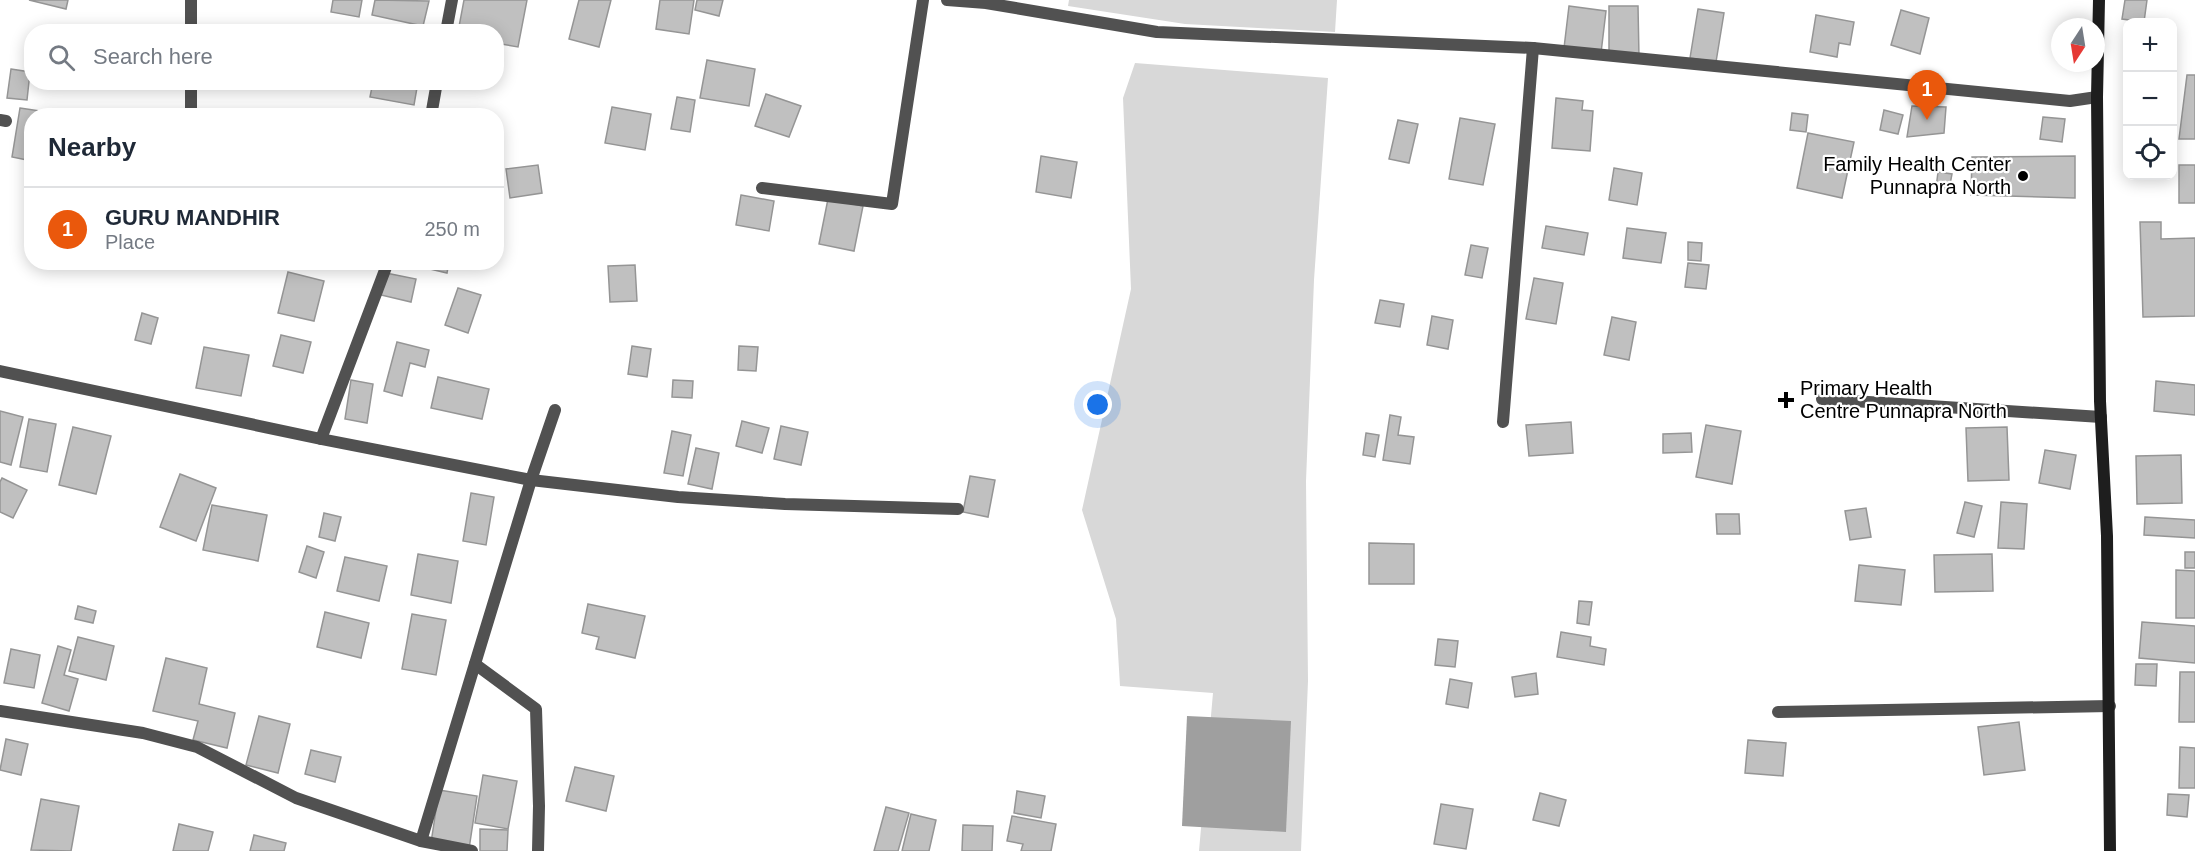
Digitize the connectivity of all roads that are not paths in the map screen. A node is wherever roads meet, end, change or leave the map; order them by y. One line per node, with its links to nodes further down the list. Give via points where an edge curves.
1 (191, 0): 7 (street)
2 (452, 0): 8 (street)
3 (923, 0): 15 (street, via 892,204)
4 (947, 0): 6 (street)
5 (2099, 0): 12 (main road)
6 (986, 1): 9 (street, via 1157,32)
7 (191, 24)
8 (448, 24)
9 (1533, 48): 12 (street, via 2070,101); 21 (street)
10 (191, 90): 13 (street)
11 (436, 90): 14 (street)
12 (2097, 97): 20 (main road)
13 (191, 108)
14 (432, 108)
15 (762, 188)
16 (385, 270): 22 (street)
17 (0, 371): 22 (street)
18 (1822, 399): 20 (street)
19 (555, 410): 23 (street)
20 (2101, 417): 26 (main road, via 2108,536)
21 (1503, 422)
22 (321, 439): 23 (street)
23 (531, 480): 24 (street, via 678,497); 25 (street)
24 (958, 509)
25 (475, 664): 29 (street); 31 (street, via 536,709)
26 (2110, 706): 28 (street); 32 (main road)
27 (0, 711): 29 (street, via 143,733 197,747 296,798)
28 (1778, 712)
29 (421, 842): 30 (street)
30 (472, 851)
31 (538, 851)
32 (2110, 851)

